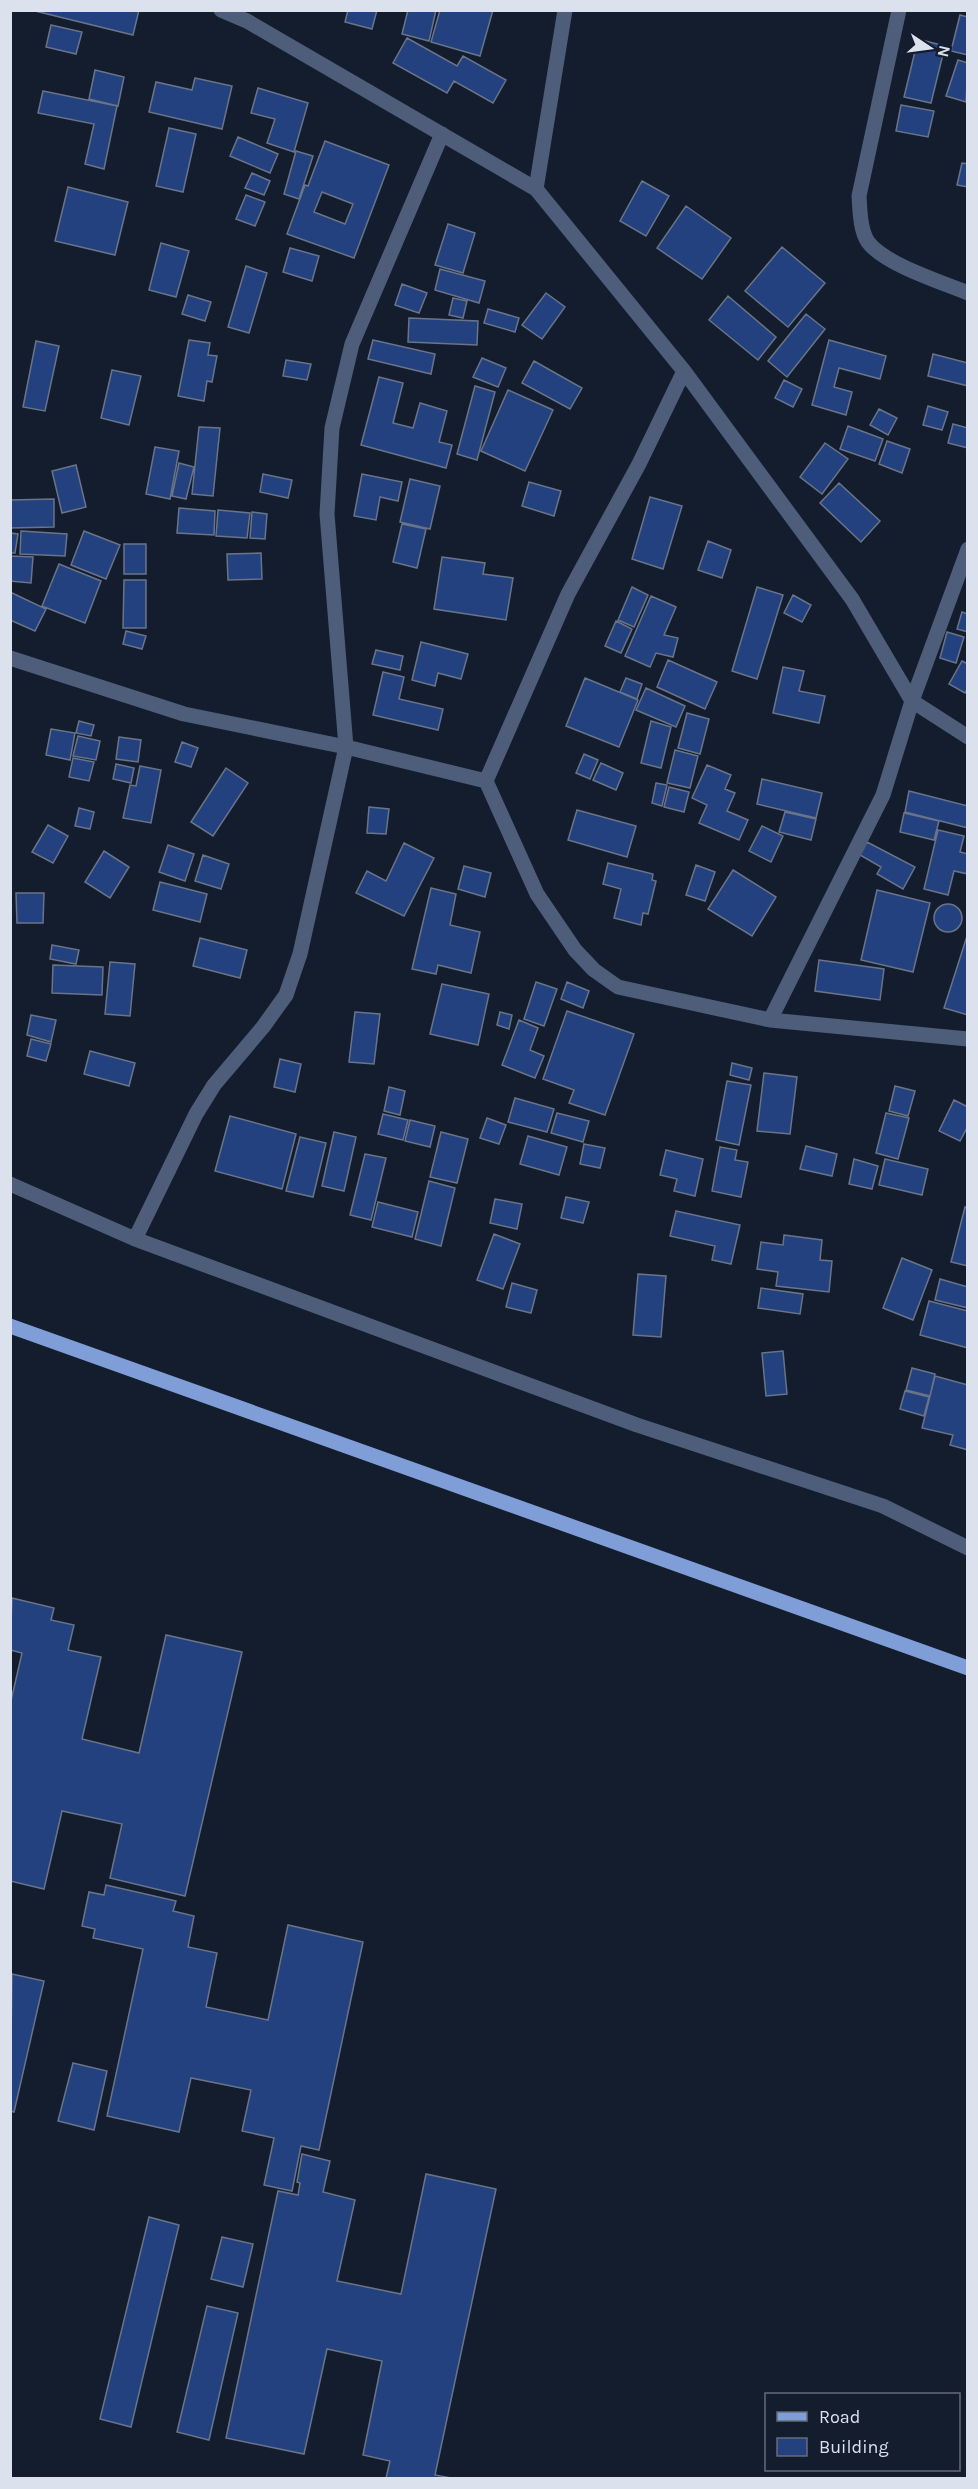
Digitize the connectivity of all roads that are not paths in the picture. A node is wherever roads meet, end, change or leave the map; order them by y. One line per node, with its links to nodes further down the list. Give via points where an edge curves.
1 (222, 10): 4 (street)
2 (565, 10): 5 (street)
3 (899, 10): 6 (street, via 859,196 861,219 867,241 884,257)
4 (442, 134): 5 (street); 12 (street, via 352,344 332,428 327,514)
5 (536, 189): 7 (street)
6 (968, 293)
7 (684, 371): 10 (street, via 852,599); 13 (street, via 568,594)
8 (968, 549): 10 (street)
9 (10, 658): 12 (street, via 184,714)
10 (912, 701): 11 (street); 14 (street, via 882,795)
11 (968, 737)
12 (346, 747): 13 (street); 17 (street, via 300,954 286,995 195,1114)
13 (486, 781): 14 (street, via 537,894 575,950 594,970 618,987)
14 (770, 1020): 15 (street)
15 (968, 1039)
16 (10, 1184): 17 (street)
17 (135, 1239): 19 (street, via 637,1425 883,1506)
18 (10, 1326): 20 (main road)
19 (968, 1548)
20 (968, 1668)

